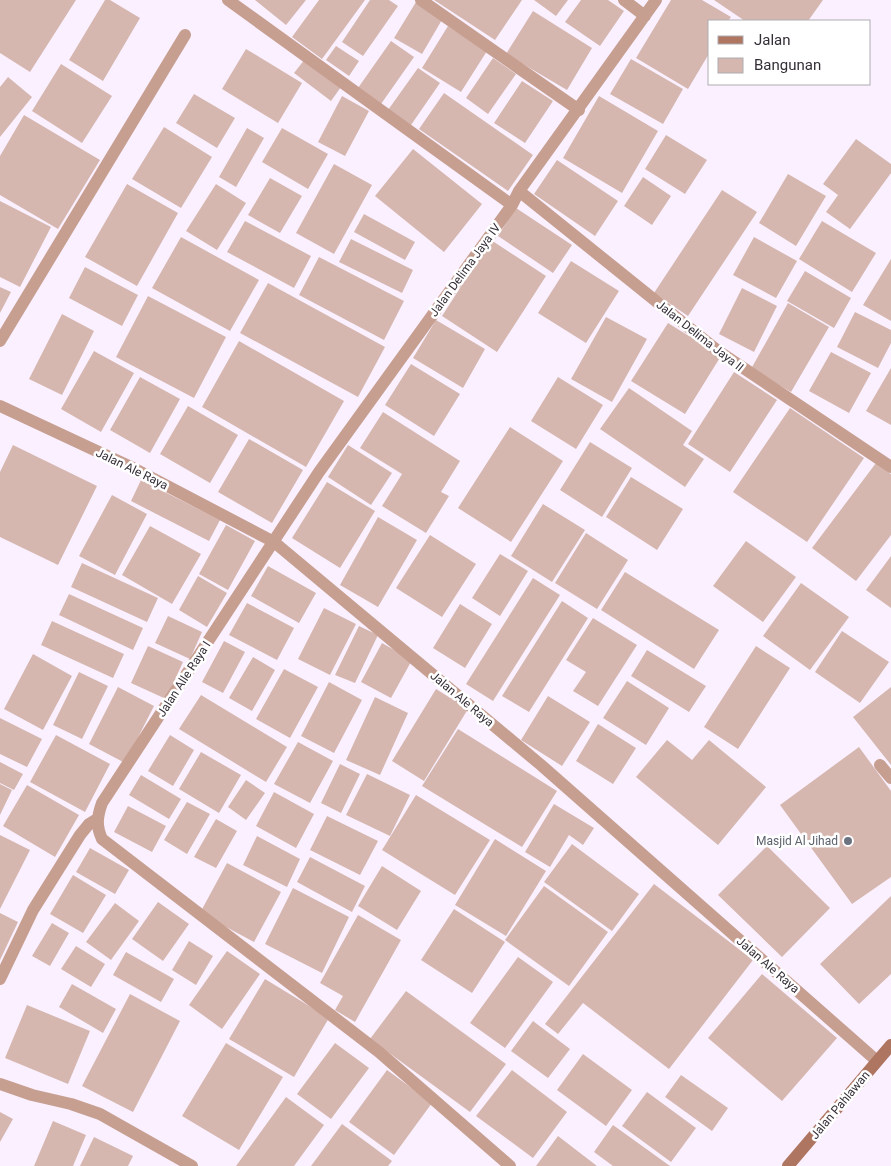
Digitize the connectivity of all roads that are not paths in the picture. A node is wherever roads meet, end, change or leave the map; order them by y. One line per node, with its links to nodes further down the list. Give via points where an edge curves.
1 (228, 0): 9 (street)
2 (421, 0): 7 (street)
3 (624, 0): 5 (street)
4 (656, 0): 5 (street, Jalan Delima Jaya IV)
5 (645, 16): 7 (street, Jalan Delima Jaya IV)
6 (185, 35): 10 (street)
7 (579, 110): 8 (street, Jalan Delima Jaya IV)
8 (519, 192): 9 (street, Jalan Delima Jaya IV); 12 (street, Jalan Delima Jaya II, via 718,351)
9 (512, 205): 13 (street, Jalan Delima Jaya IV, via 319,472)
10 (0, 341)
11 (0, 406): 13 (street, Jalan Ale Raya, via 133,468)
12 (891, 467)
13 (274, 542): 16 (street, Jalan Alle Raya I, via 102,804); 19 (street, Jalan Ale Raya, via 541,765)
14 (880, 765): 15 (street)
15 (891, 778)
16 (97, 819): 17 (street, via 80,835 33,910); 22 (street, via 102,839 379,1052)
17 (0, 979)
18 (891, 1045): 19 (main road, Jalan Pahlawan)
19 (877, 1061): 23 (main road, Jalan Pahlawan)
20 (0, 1084): 21 (street, via 100,1114)
21 (192, 1166)
22 (510, 1166)
23 (788, 1166)

